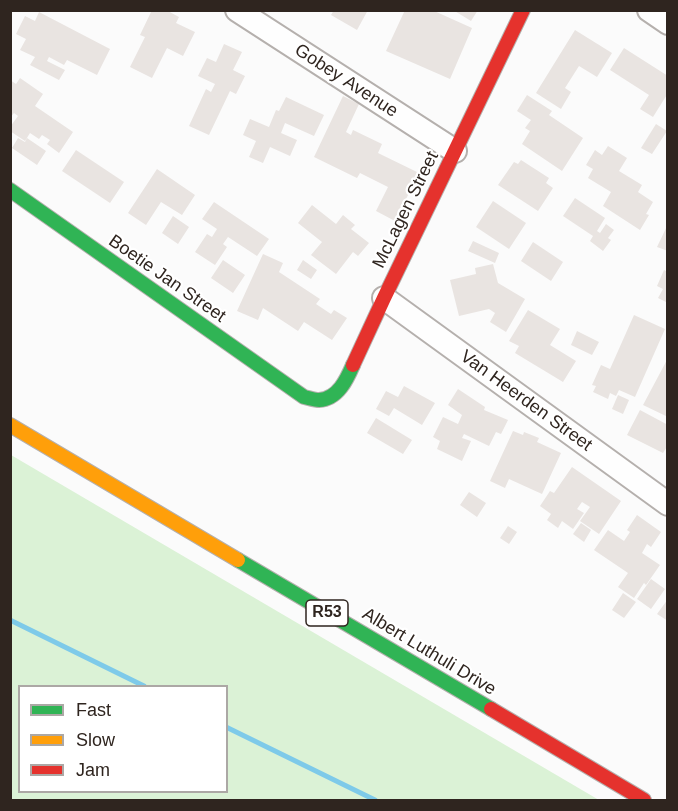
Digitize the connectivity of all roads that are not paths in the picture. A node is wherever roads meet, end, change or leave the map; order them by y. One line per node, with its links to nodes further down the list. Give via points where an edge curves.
1 (237, 10): 5 (street, Gobey Avenue)
2 (523, 10): 5 (street, McLagen Street)
3 (649, 10): 4 (street)
4 (668, 23)
5 (455, 151): 7 (street, McLagen Street)
6 (10, 190): 8 (street, Boetie Jan Street)
7 (384, 298): 8 (street, McLagen Street, via 345,382 332,396 319,400); 10 (street, Van Heerden Street)
8 (304, 398)
9 (10, 425): 11 (street, Albert Luthuli Drive / R53)
10 (668, 504)
11 (644, 801)

